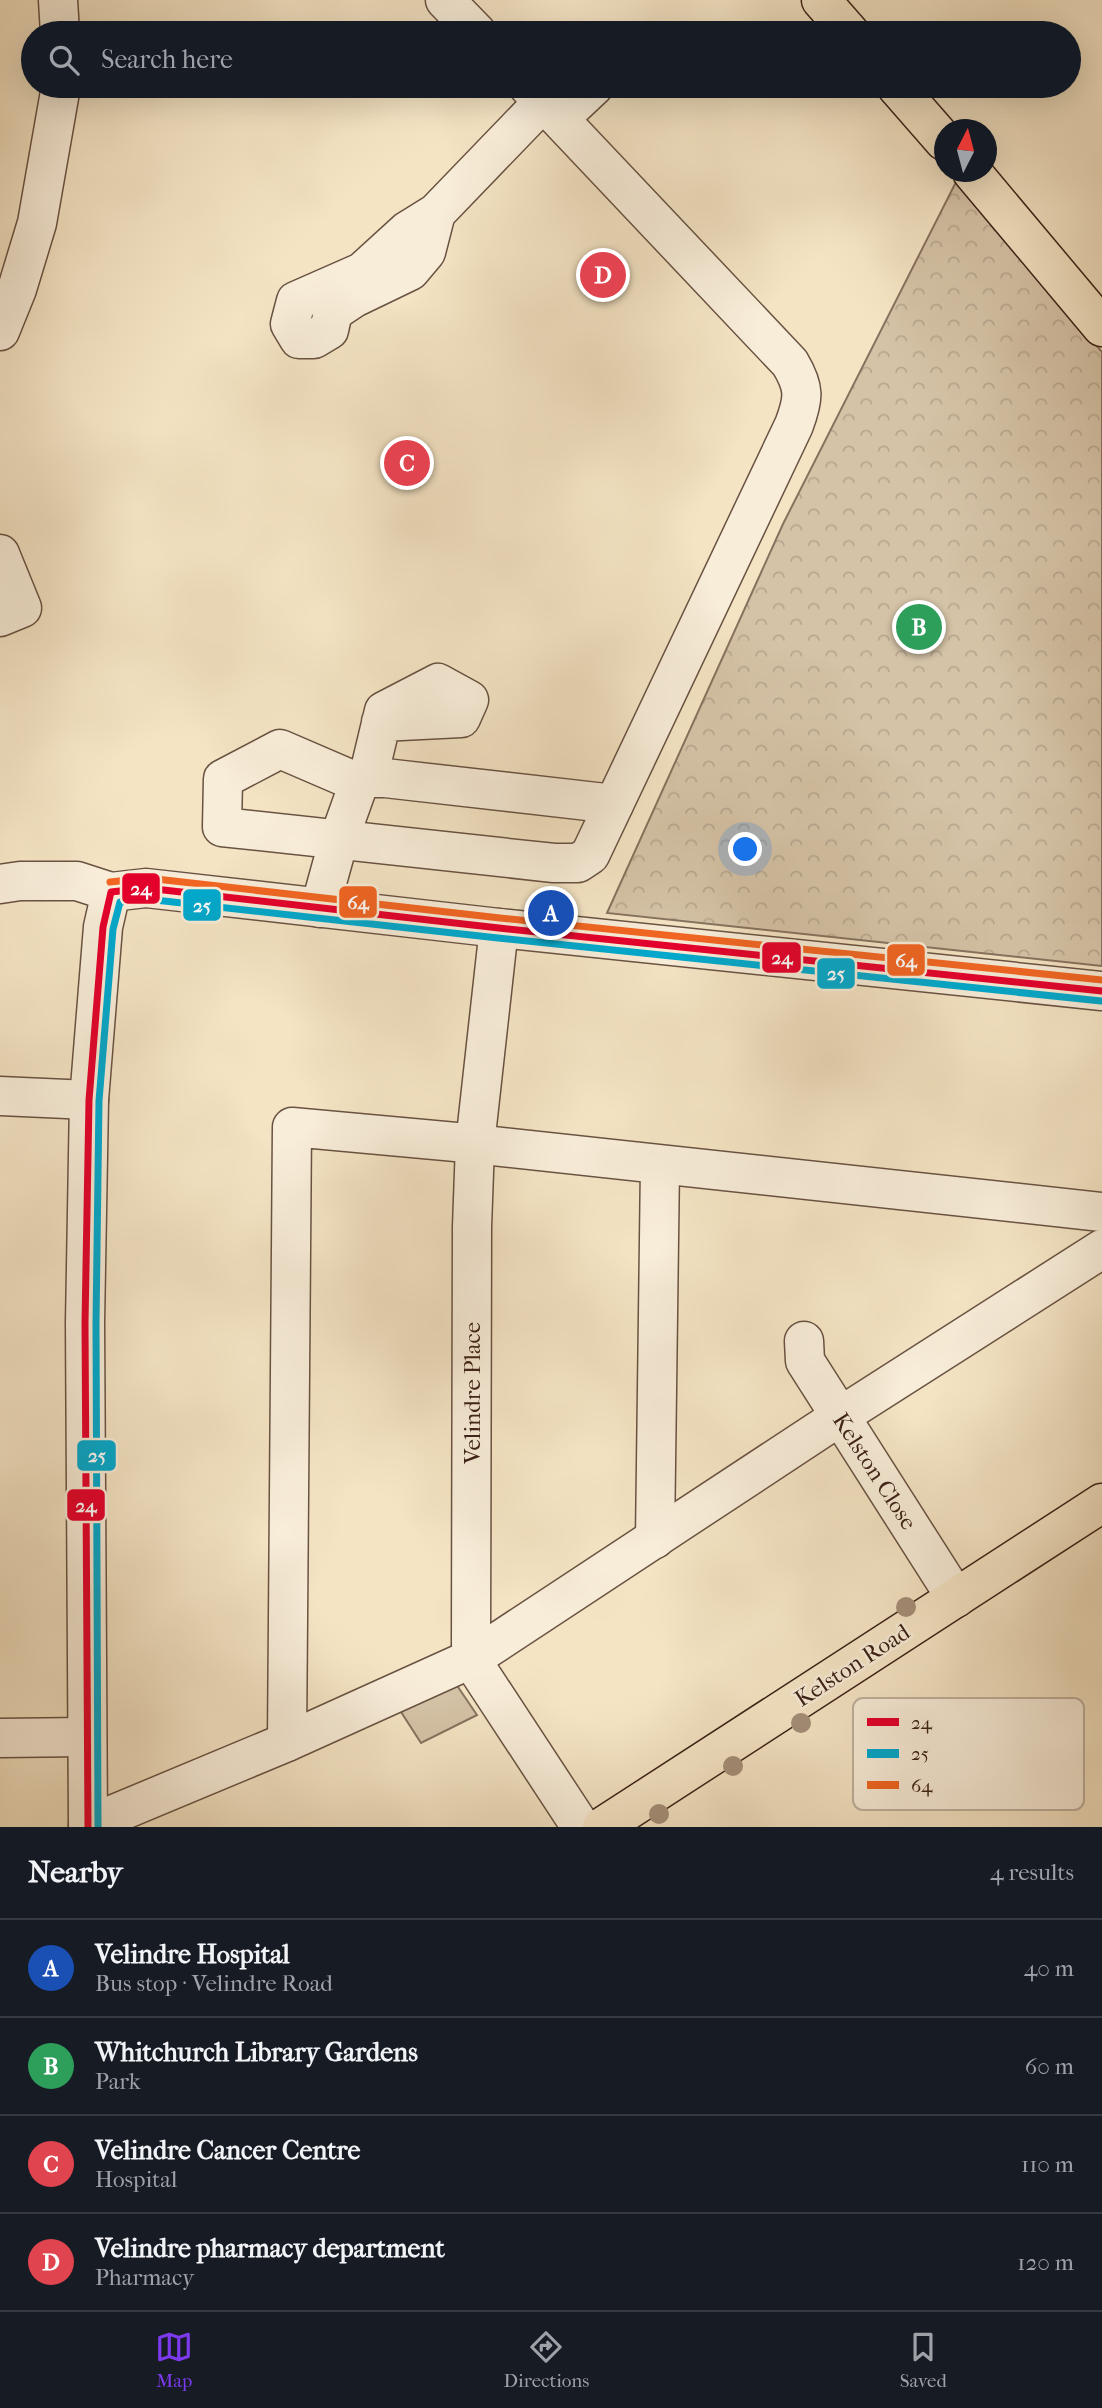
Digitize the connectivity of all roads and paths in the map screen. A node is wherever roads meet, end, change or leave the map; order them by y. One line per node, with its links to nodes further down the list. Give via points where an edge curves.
1 (58, 0): 4 (street)
2 (445, 0): 5 (street)
3 (821, 0): 6 (main road)
4 (59, 21)
5 (465, 21)
6 (839, 21)
7 (59, 98): 14 (street, via 37,223)
8 (906, 98): 10 (main road)
9 (544, 102): 12 (street); 19 (street, via 790,363 800,379 803,401)
10 (934, 130)
11 (980, 182): 13 (main road)
12 (436, 213)
13 (1102, 327)
14 (0, 331)
15 (0, 554): 16 (street, via 22,608)
16 (0, 617)
17 (381, 722): 18 (street)
18 (363, 780): 19 (street, via 385,778); 20 (street); 20 (street, via 280,749 223,779 222,827)
19 (614, 804): 20 (street, via 590,855 578,863)
20 (339, 839): 23 (street)
21 (0, 884): 22 (street, via 77,881)
22 (111, 892): 23 (street, via 146,888); 27 (street, via 103,927)
23 (320, 908): 24 (street)
24 (499, 928): 25 (street); 28 (street, Velindre Place)
25 (1102, 991)
26 (0, 1096): 27 (street)
27 (89, 1100): 38 (street)
28 (475, 1144): 29 (street); 37 (street, Velindre Place); 40 (street, via 292,1127)
29 (660, 1165): 30 (street); 35 (street)
30 (1102, 1212)
31 (1102, 1249): 33 (street)
32 (804, 1341): 33 (street, Kelston Close, via 805,1361)
33 (839, 1417): 35 (street); 36 (street, Kelston Close)
34 (1102, 1503): 36 (main road, Kelston Road)
35 (655, 1539): 37 (street)
36 (956, 1598): 43 (main road, Kelston Road)
37 (473, 1658): 40 (street); 42 (street, Velindre Place)
38 (86, 1737): 39 (street); 41 (street)
39 (0, 1738)
40 (287, 1742): 41 (street)
41 (88, 1826)
42 (581, 1827)
43 (603, 1827)

